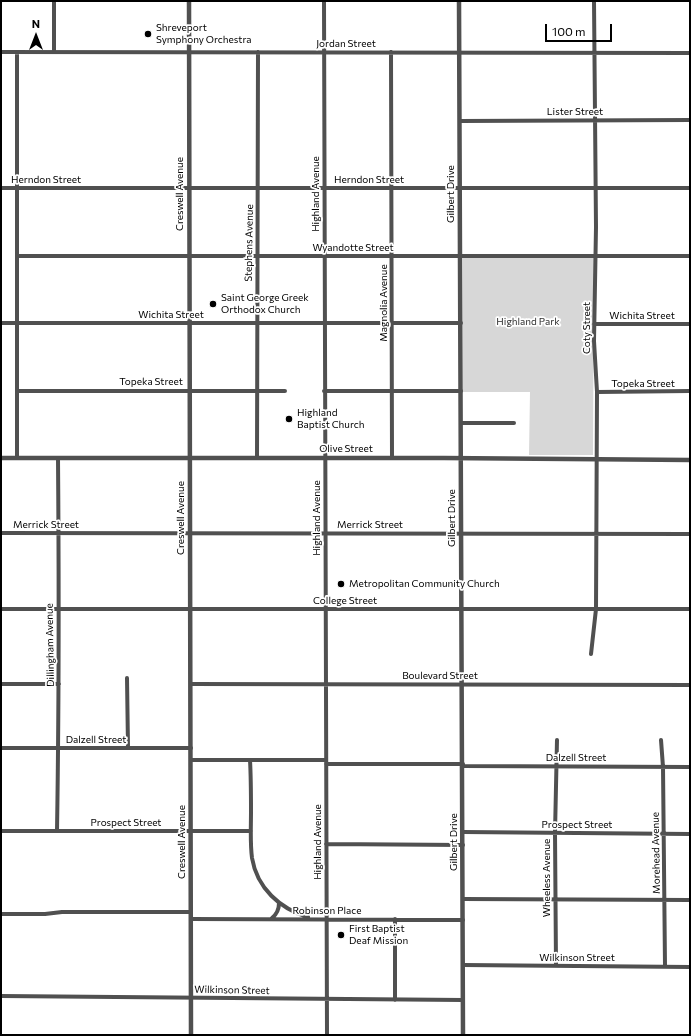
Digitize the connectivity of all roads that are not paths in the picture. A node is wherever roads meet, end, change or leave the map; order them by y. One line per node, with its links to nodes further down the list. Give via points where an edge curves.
1 (54, 1): 8 (street)
2 (189, 1): 9 (street, Creswell Avenue)
3 (324, 1): 11 (street, Highland Avenue)
4 (459, 1): 13 (street, Gilbert Drive)
5 (594, 1): 14 (street, Coty Street)
6 (1, 52): 7 (street, Jordan Street)
7 (17, 52): 8 (street, Jordan Street); 20 (street)
8 (54, 52): 9 (street, Jordan Street)
9 (189, 52): 10 (street, Jordan Street); 21 (street, Creswell Avenue)
10 (258, 52): 11 (street, Jordan Street); 22 (street, Stephens Avenue)
11 (324, 52): 12 (street, Jordan Street); 23 (street, Highland Avenue)
12 (391, 52): 13 (street, Jordan Street); 24 (street, Magnolia Avenue)
13 (459, 52): 14 (street, Jordan Street); 16 (street, Gilbert Drive)
14 (594, 52): 15 (street, Jordan Street); 17 (street, Coty Street)
15 (690, 52)
16 (460, 120): 17 (street, Lister Street); 25 (street, Gilbert Drive)
17 (595, 120): 18 (street, Lister Street); 26 (street, Coty Street)
18 (690, 120)
19 (1, 188): 20 (street, Herndon Street)
20 (16, 188): 21 (street, Herndon Street); 28 (street)
21 (190, 188): 22 (street, Herndon Street); 29 (street, Creswell Avenue)
22 (258, 188): 23 (street, Herndon Street); 30 (street, Stephens Avenue)
23 (324, 188): 24 (street, Herndon Street); 31 (street, Highland Avenue)
24 (392, 188): 25 (street, Herndon Street); 32 (street, Magnolia Avenue)
25 (460, 188): 26 (street, Herndon Street); 33 (street, Gilbert Drive)
26 (595, 188): 27 (street, Herndon Street); 34 (street, Coty Street)
27 (690, 188)
28 (17, 256): 29 (street, Wyandotte Street); 37 (street)
29 (190, 256): 30 (street, Wyandotte Street); 38 (street, Creswell Avenue)
30 (257, 256): 31 (street, Wyandotte Street); 39 (street, Stephens Avenue)
31 (324, 256): 32 (street, Wyandotte Street); 40 (street, Highland Avenue)
32 (392, 256): 33 (street, Wyandotte Street); 41 (street, Magnolia Avenue)
33 (460, 256): 34 (street, Wyandotte Street); 42 (street, Gilbert Drive)
34 (595, 256): 35 (street, Wyandotte Street); 43 (street, Coty Street)
35 (690, 256)
36 (1, 323): 37 (street, Wichita Street)
37 (17, 323): 38 (street, Wichita Street); 45 (street)
38 (190, 323): 39 (street, Wichita Street); 46 (street, Creswell Avenue)
39 (257, 323): 40 (street, Wichita Street); 48 (street, Stephens Avenue)
40 (324, 323): 41 (street, Wichita Street); 50 (street, Highland Avenue)
41 (392, 323): 42 (street, Wichita Street); 51 (street, Magnolia Avenue)
42 (460, 323): 47 (street, Gilbert Drive)
43 (594, 324): 44 (street, Wichita Street); 52 (street, Coty Street)
44 (690, 324)
45 (17, 390): 46 (street, Topeka Street); 57 (street)
46 (190, 390): 48 (street, Topeka Street); 59 (street, Creswell Avenue)
47 (461, 390): 51 (street); 54 (street, Gilbert Drive)
48 (257, 391): 49 (street, Topeka Street); 60 (street, Stephens Avenue)
49 (285, 391)
50 (324, 391): 51 (street); 61 (street, Highland Avenue)
51 (392, 391): 62 (street, Magnolia Avenue)
52 (597, 392): 53 (street, Topeka Street); 64 (street, Coty Street)
53 (690, 392)
54 (461, 423): 55 (street); 63 (street, Gilbert Drive)
55 (514, 423)
56 (1, 458): 57 (street, Olive Street)
57 (17, 458): 58 (street, Olive Street)
58 (58, 458): 59 (street, Olive Street); 67 (street, Dillingham Avenue)
59 (190, 458): 60 (street, Olive Street); 68 (street, Creswell Avenue)
60 (257, 458): 61 (street, Olive Street)
61 (324, 458): 62 (street, Olive Street); 69 (street, Highland Avenue)
62 (392, 458): 63 (street, Olive Street)
63 (461, 458): 64 (street, Olive Street); 70 (street, Gilbert Drive)
64 (596, 460): 65 (street, Olive Street); 71 (street, Coty Street)
65 (690, 460)
66 (1, 533): 67 (street, Merrick Street)
67 (58, 533): 68 (street, Merrick Street); 74 (street, Dillingham Avenue)
68 (190, 533): 69 (street, Merrick Street); 75 (street, Creswell Avenue)
69 (325, 533): 70 (street, Merrick Street); 76 (street, Highland Avenue)
70 (462, 533): 71 (street, Merrick Street); 77 (street, Gilbert Drive)
71 (596, 534): 72 (street, Merrick Street); 78 (street, Coty Street)
72 (690, 534)
73 (1, 609): 74 (street, College Street)
74 (58, 609): 75 (street, College Street); 83 (street, Dillingham Avenue)
75 (190, 609): 76 (street, College Street); 84 (street, Creswell Avenue)
76 (325, 609): 77 (street, College Street); 85 (street, Highland Avenue)
77 (462, 609): 78 (street, College Street); 86 (street, Gilbert Drive)
78 (596, 609): 79 (street, College Street); 80 (street, Coty Street)
79 (690, 609)
80 (591, 654)
81 (127, 678): 92 (street)
82 (1, 684): 83 (street)
83 (59, 684): 91 (street, Dillingham Avenue)
84 (191, 684): 85 (street, Boulevard Street); 93 (street, Creswell Avenue)
85 (326, 684): 86 (street, Boulevard Street); 96 (street, Highland Avenue)
86 (462, 684): 87 (street, Boulevard Street); 97 (street, Gilbert Drive)
87 (690, 685)
88 (557, 740): 98 (street, Wheeless Avenue)
89 (661, 740): 99 (street, Morehead Avenue)
90 (1, 748): 91 (street, Dalzell Street)
91 (58, 748): 92 (street, Dalzell Street); 102 (street, Dillingham Avenue)
92 (128, 748): 93 (street, Dalzell Street)
93 (191, 748): 94 (street, Creswell Avenue)
94 (191, 760): 95 (street, Dalzell Street); 103 (street, Creswell Avenue)
95 (250, 760): 96 (street, Dalzell Street); 104 (street)
96 (326, 762): 97 (street, Dalzell Street); 109 (street, Highland Avenue)
97 (463, 765): 98 (street, Dalzell Street); 105 (street, Gilbert Drive)
98 (555, 766): 99 (street, Dalzell Street); 106 (street, Wheeless Avenue)
99 (663, 767): 100 (street, Dalzell Street); 107 (street, Morehead Avenue)
100 (690, 767)
101 (1, 831): 102 (street, Prospect Street)
102 (57, 831): 103 (street, Prospect Street)
103 (191, 831): 104 (street, Prospect Street); 116 (street, Creswell Avenue)
104 (251, 831): 115 (street, via 255,870 263,885)
105 (463, 832): 106 (street, Prospect Street); 110 (street, Gilbert Drive)
106 (555, 833): 107 (street, Prospect Street); 112 (street, Wheeless Avenue)
107 (664, 833): 108 (street, Prospect Street); 113 (street, Morehead Avenue)
108 (690, 834)
109 (326, 844): 110 (street); 121 (street, Highland Avenue)
110 (463, 845): 111 (street, Gilbert Drive)
111 (463, 899): 112 (street); 123 (street, Gilbert Drive)
112 (556, 899): 113 (street); 125 (street, Wheeless Avenue)
113 (665, 900): 114 (street); 126 (street, Morehead Avenue)
114 (690, 900)
115 (279, 903): 119 (street, via 276,915); 120 (street)
116 (191, 912): 117 (street); 118 (street, Creswell Avenue)
117 (1, 914)
118 (191, 919): 119 (street, Robinson Place); 129 (street, Creswell Avenue)
119 (272, 919): 120 (street, Robinson Place)
120 (312, 919): 121 (street, Robinson Place)
121 (327, 919): 122 (street, Robinson Place); 130 (street, Highland Avenue)
122 (395, 919): 123 (street, Robinson Place); 131 (street)
123 (463, 920): 124 (street, Gilbert Drive)
124 (463, 965): 125 (street, Wilkinson Street); 132 (street, Gilbert Drive)
125 (556, 966): 126 (street, Wilkinson Street)
126 (665, 966): 127 (street, Wilkinson Street)
127 (690, 967)
128 (1, 996): 129 (street, Wilkinson Street)
129 (191, 998): 130 (street, Wilkinson Street); 133 (street, Creswell Avenue)
130 (327, 998): 131 (street, Wilkinson Street); 134 (street, Highland Avenue)
131 (395, 1000): 132 (street, Wilkinson Street)
132 (463, 1000): 135 (street, Gilbert Drive)
133 (191, 1035)
134 (327, 1035)
135 (464, 1035)

